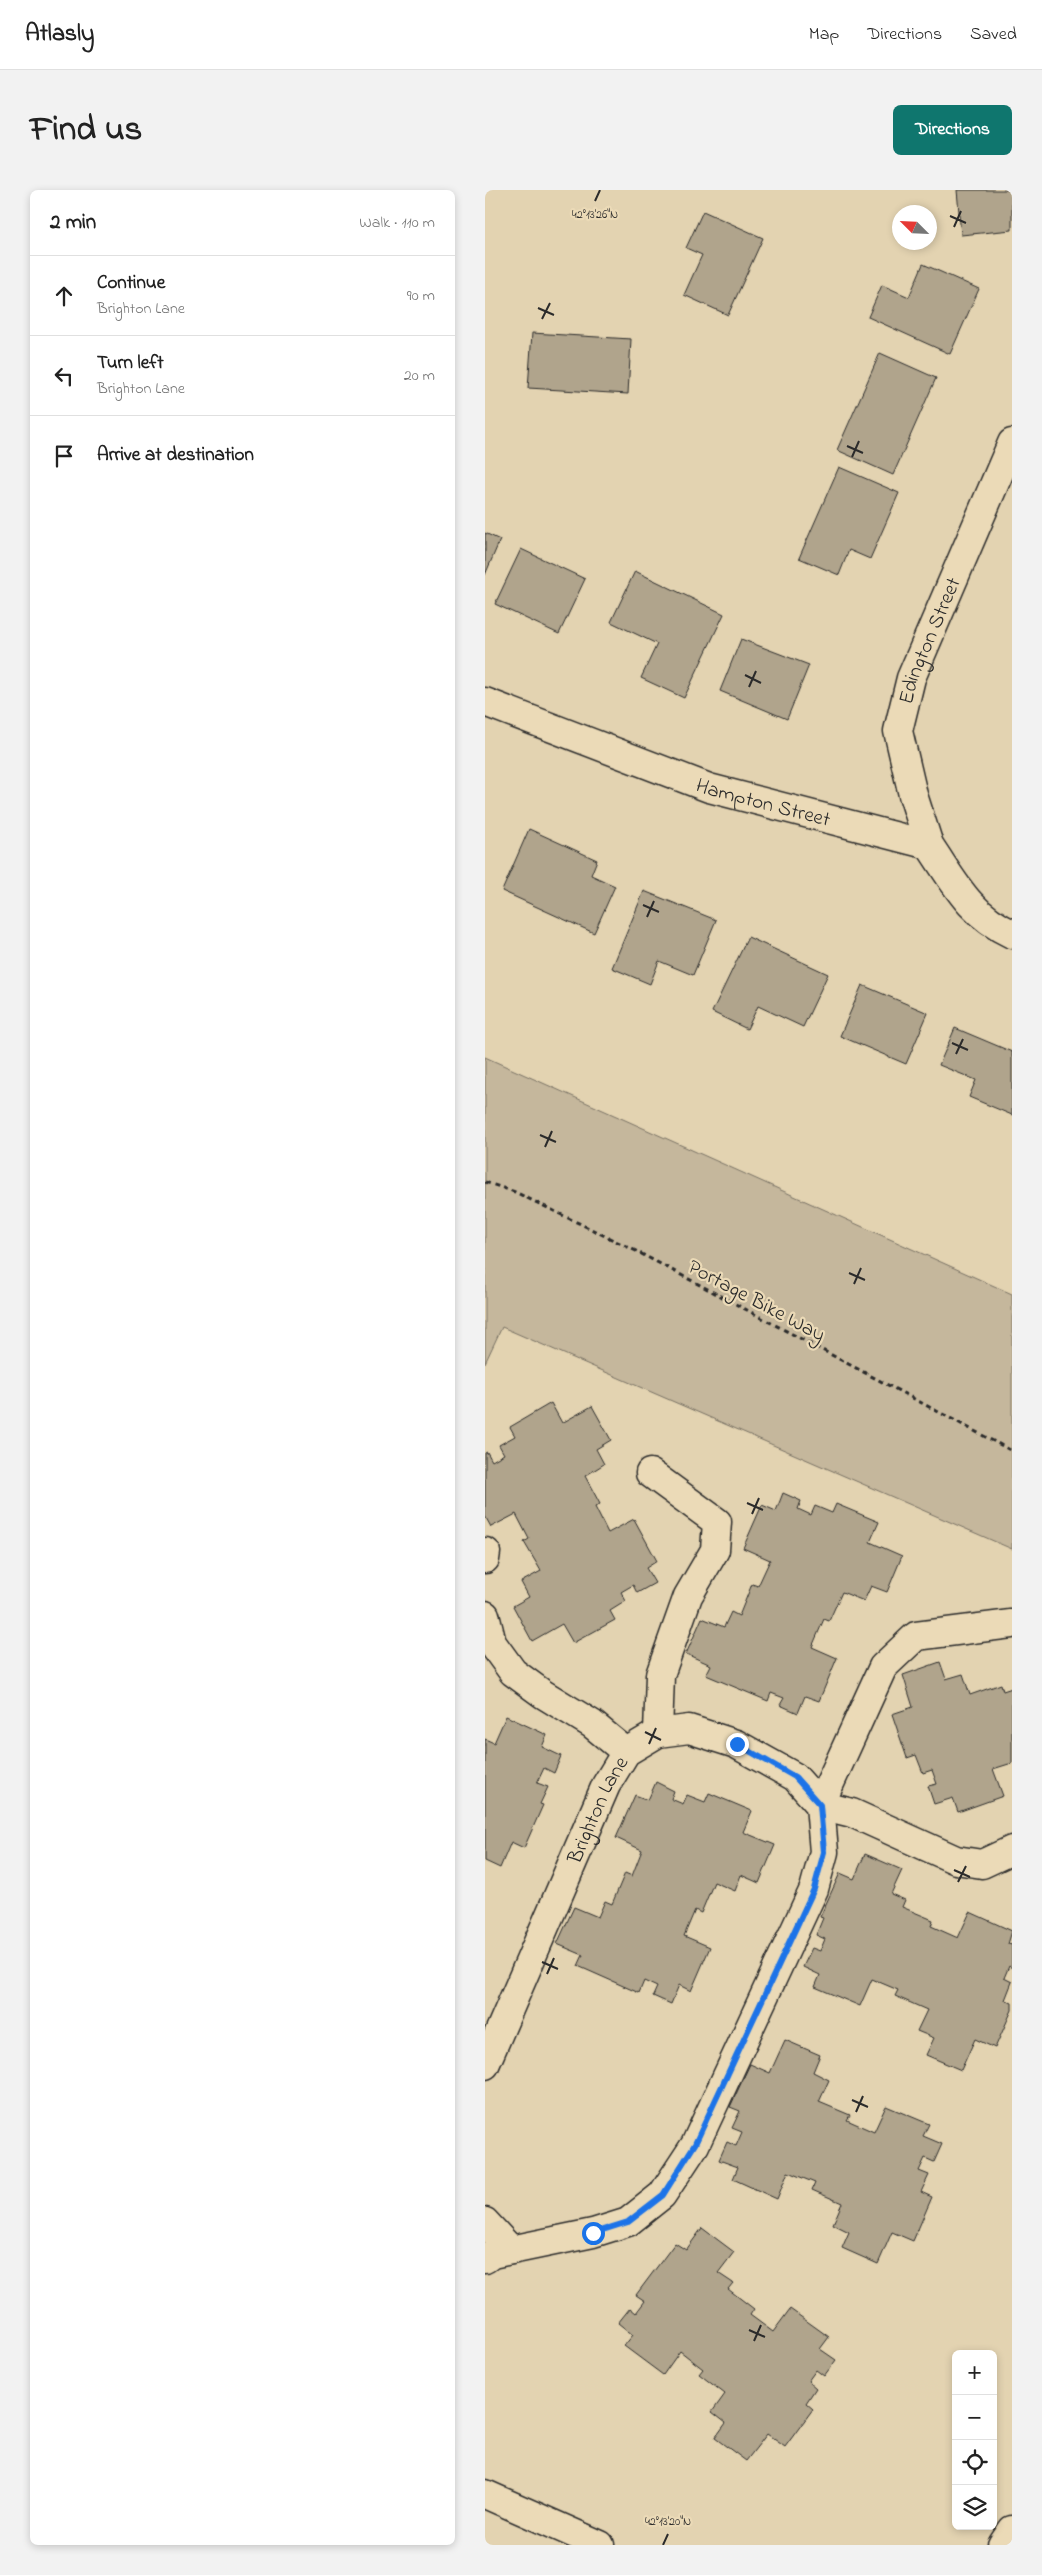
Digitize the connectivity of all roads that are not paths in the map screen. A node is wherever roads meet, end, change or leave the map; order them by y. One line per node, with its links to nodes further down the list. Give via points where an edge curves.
1 (1012, 443): 3 (street, Edington Street, via 911,678 899,731 913,795)
2 (485, 702): 3 (street, Hampton Street, via 709,788)
3 (929, 845): 4 (street, via 972,908 997,928)
4 (1012, 934)
5 (650, 1473): 10 (street, via 717,1522 715,1550 688,1596 660,1675)
6 (486, 1552): 7 (street)
7 (485, 1559)
8 (485, 1615): 11 (street, via 492,1643 513,1672 592,1724)
9 (1011, 1624): 12 (street, via 916,1636 883,1668)
10 (657, 1732): 11 (street, Brighton Lane); 12 (street, Brighton Lane, via 689,1729 737,1744 795,1777)
11 (626, 1752): 14 (street, Brighton Lane, via 606,1785)
12 (820, 1805): 13 (street, via 852,1813 956,1860 982,1864); 16 (street, via 824,1852 814,1889 695,2144 663,2195 628,2222 593,2233)
13 (1012, 1850)
14 (485, 2065)
15 (485, 2222): 16 (street)
16 (511, 2250): 17 (street)
17 (485, 2259)
18 (485, 2494): 20 (street)
19 (1012, 2530): 21 (street)
20 (600, 2545)
21 (1002, 2545)

